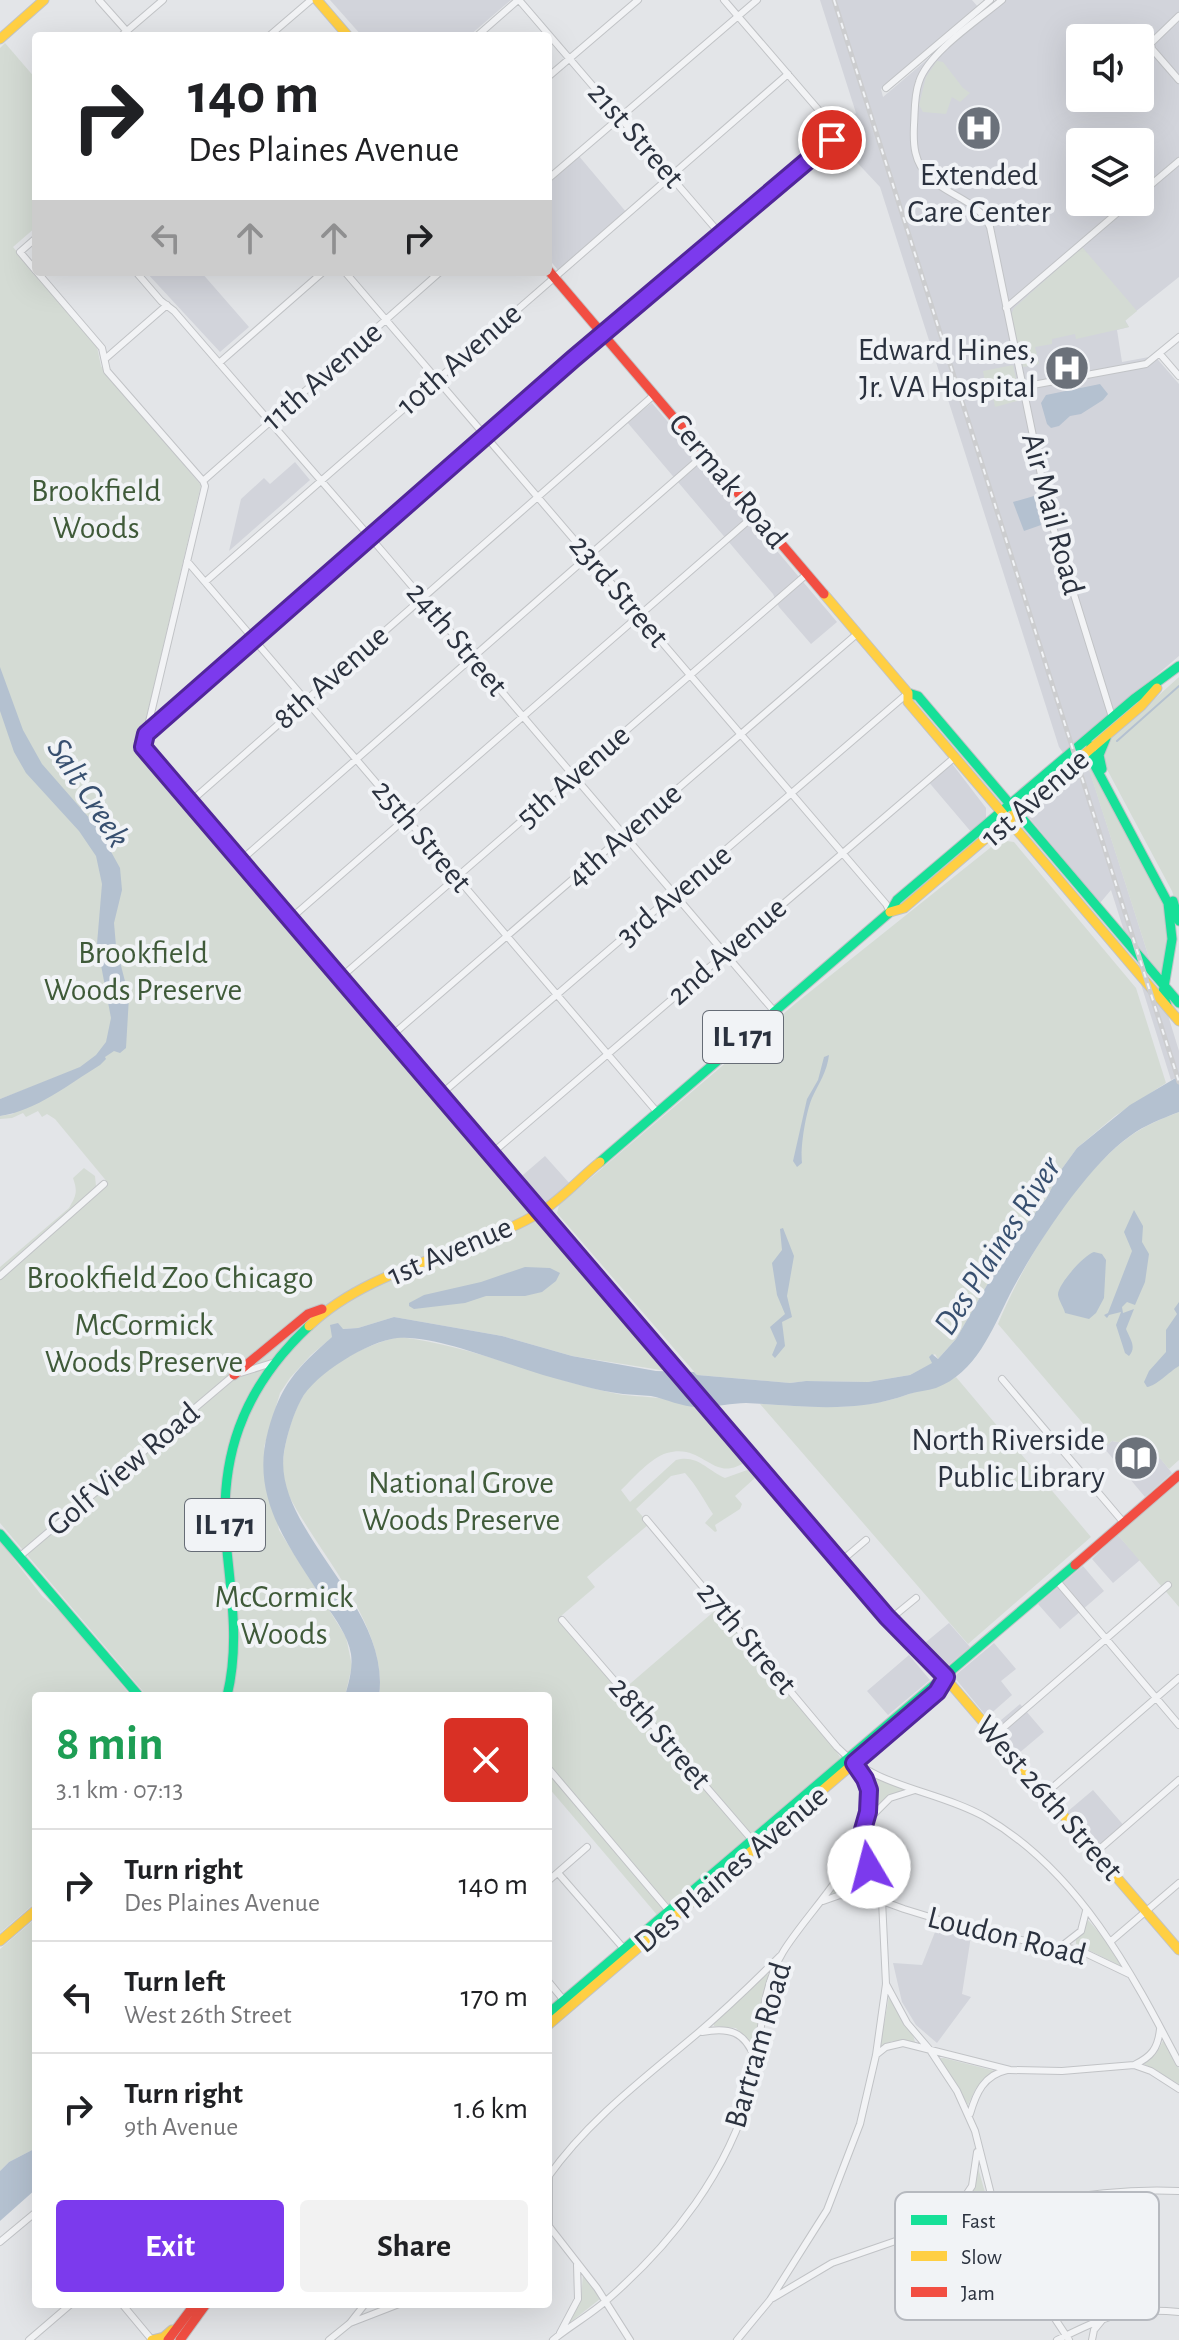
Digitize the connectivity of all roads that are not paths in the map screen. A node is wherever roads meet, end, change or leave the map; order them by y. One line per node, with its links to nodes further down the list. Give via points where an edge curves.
1 (44, 0): 22 (main road)
2 (99, 0): 15 (street)
3 (163, 0): 16 (street)
4 (314, 0): 17 (street); 18 (main road)
5 (519, 0): 19 (street); 20 (street, 21st Street)
6 (638, 0): 23 (street)
7 (724, 0): 13 (street)
8 (757, 0): 13 (street)
9 (975, 0): 12 (street)
10 (990, 0): 12 (street)
11 (1002, 0): 46 (street, Air Mail Road, via 924,72 915,98 913,138 925,172 972,203 987,222)
12 (982, 7): 27 (street)
13 (738, 16): 25 (street); 28 (street)
14 (1179, 16): 26 (street, via 1151,43)
15 (124, 32)
16 (128, 32)
17 (274, 32)
18 (344, 32)
19 (482, 32)
20 (547, 32)
21 (552, 38): 23 (street, 21st Street)
22 (0, 39)
23 (570, 59): 24 (street); 28 (street, 21st Street)
24 (552, 74)
25 (788, 74): 31 (street, 10th Avenue); 34 (street, via 835,134)
26 (1179, 80)
27 (886, 88)
28 (620, 117): 30 (street); 31 (street, 21st Street)
29 (1179, 161): 32 (street)
30 (552, 176)
31 (671, 176): 34 (street, 21st Street); 37 (street, 10th Avenue)
32 (1154, 182)
33 (1114, 216): 46 (street)
34 (721, 235): 48 (street)
35 (32, 242): 36 (street, via 20,252)
36 (32, 267)
37 (552, 272)
38 (552, 274): 48 (main road, Cermak Road)
39 (39, 276): 51 (street, via 102,348)
40 (140, 276): 45 (street, 24th Street)
41 (318, 276): 52 (street)
42 (348, 276): 47 (street, 23rd Street)
43 (435, 276): 47 (street, 11th Avenue)
44 (548, 276): 54 (street, 10th Avenue)
45 (167, 305): 51 (street); 52 (street, 24th Street)
46 (1006, 308): 55 (street, Air Mail Road)
47 (386, 319): 54 (street, 23rd Street); 57 (street, 11th Avenue)
48 (603, 335): 56 (main road, Cermak Road); 58 (street)
49 (1179, 337): 50 (street)
50 (1160, 354): 53 (street); 55 (street, via 1142,365)
51 (105, 359): 61 (street, via 107,371)
52 (219, 363): 57 (street, 24th Street)
53 (1179, 376)
54 (436, 378): 58 (street, 23rd Street); 60 (street, 10th Avenue)
55 (1022, 387): 78 (street, Air Mail Road, via 1049,514)
56 (654, 395): 59 (main road, Cermak Road); 62 (street, 8th Avenue)
57 (270, 422): 60 (street, 24th Street); 61 (street, 11th Avenue)
58 (486, 435): 62 (street, 23rd Street); 64 (street)
59 (705, 454): 63 (main road, Cermak Road); 65 (street)
60 (321, 480): 64 (street, 24th Street); 68 (street, 10th Avenue)
61 (203, 481): 66 (street)
62 (538, 496): 65 (street, 23rd Street); 69 (street, 8th Avenue)
63 (756, 514): 67 (main road, Cermak Road); 70 (street)
64 (370, 537): 69 (street, 24th Street); 72 (street)
65 (589, 556): 70 (street, 23rd Street); 73 (street)
66 (187, 561): 68 (street, 25th Street); 80 (street)
67 (807, 574): 71 (main road, Cermak Road); 75 (street, 5th Avenue)
68 (205, 582): 72 (street, 25th Street)
69 (422, 598): 73 (street, 24th Street); 77 (street, 8th Avenue)
70 (640, 615): 75 (street, 23rd Street); 79 (street)
71 (858, 633): 76 (main road, Cermak Road); 81 (street, 4th Avenue)
72 (254, 640): 77 (street, 25th Street); 80 (street)
73 (473, 657): 79 (street, 24th Street); 87 (street)
74 (1175, 669): 78 (main road, 1st Avenue / IL 171); 83 (main road, 1st Avenue / IL 171)
75 (690, 675): 81 (street, 23rd Street); 88 (street, 5th Avenue)
76 (908, 693): 84 (main road, Cermak Road, via 918,696); 86 (main road, Cermak Road, via 908,702); 92 (street, 3rd Avenue)
77 (306, 700): 87 (street, 25th Street); 93 (street, 8th Avenue)
78 (1112, 714): 82 (main road, 1st Avenue / IL 171)
79 (523, 717): 88 (street, 24th Street); 97 (street)
80 (146, 734): 93 (street, West 26th Street, via 143,747)
81 (741, 734): 92 (street, 23rd Street); 100 (street, 4th Avenue)
82 (1092, 734): 85 (main road); 90 (main road, 1st Avenue / IL 171)
83 (1107, 735): 85 (main road, 1st Avenue / IL 171); 109 (main road, via 1099,763 1166,886)
84 (964, 749): 86 (street, 2nd Avenue); 89 (main road, Cermak Road)
85 (1091, 750): 96 (main road, 1st Avenue / IL 171); 113 (main road, via 1168,903 1172,939)
86 (954, 757): 91 (main road, Cermak Road); 103 (street, 2nd Avenue)
87 (357, 760): 97 (street, 25th Street); 104 (street)
88 (574, 776): 100 (street, 24th Street); 105 (street, 5th Avenue)
89 (989, 779): 90 (main road, via 1014,791); 94 (main road, Cermak Road)
90 (1040, 779): 94 (main road, 1st Avenue / IL 171)
91 (977, 783): 95 (main road, Cermak Road); 99 (main road, via 989,810)
92 (792, 794): 103 (street, 23rd Street); 106 (street, 3rd Avenue)
93 (190, 802): 104 (street, West 26th Street)
94 (1010, 804): 95 (main road, 1st Avenue / IL 171); 96 (main road, Cermak Road)
95 (1001, 811): 98 (main road, Cermak Road); 99 (main road, 1st Avenue / IL 171)
96 (1018, 813): 98 (main road, 1st Avenue / IL 171); 113 (main road, Cermak Road)
97 (407, 818): 105 (street, 25th Street); 108 (street)
98 (1009, 821): 101 (main road, 1st Avenue / IL 171); 102 (main road, Cermak Road)
99 (985, 826): 107 (main road, 1st Avenue / IL 171, via 897,900)
100 (624, 835): 106 (street, 24th Street); 110 (street, 4th Avenue)
101 (992, 835): 102 (main road, via 1005,831); 107 (main road, 1st Avenue / IL 171, via 904,908)
102 (1024, 838): 116 (main road, Cermak Road)
103 (842, 853): 107 (street, 23rd Street); 111 (street, 2nd Avenue)
104 (240, 861): 108 (street, West 26th Street)
105 (457, 877): 110 (street, 25th Street); 112 (street, 5th Avenue)
106 (674, 895): 111 (street, 24th Street); 114 (street, 3rd Avenue)
107 (890, 912): 117 (main road, 1st Avenue / IL 171)
108 (290, 919): 112 (street, West 26th Street)
109 (1179, 921)
110 (507, 936): 114 (street, 25th Street); 119 (street, 4th Avenue)
111 (725, 953): 117 (street, 24th Street); 120 (street, 2nd Avenue)
112 (340, 978): 119 (street, West 26th Street)
113 (1164, 985): 115 (main road, Cermak Road); 116 (main road)
114 (557, 994): 120 (street, 25th Street); 121 (street, 3rd Avenue)
115 (1179, 1003)
116 (1169, 1009): 118 (main road, Cermak Road)
117 (774, 1011): 122 (main road, 1st Avenue / IL 171)
118 (1179, 1021)
119 (390, 1037): 121 (street, West 26th Street)
120 (608, 1054): 122 (street, 25th Street); 123 (street, 2nd Avenue)
121 (440, 1095): 123 (street, West 26th Street)
122 (657, 1112): 125 (main road, 1st Avenue / IL 171)
123 (491, 1154): 125 (street, West 26th Street)
124 (104, 1184): 126 (street)
125 (541, 1212): 127 (main road, 1st Avenue / IL 171); 137 (main road, West 26th Street)
126 (0, 1276)
127 (335, 1304): 128 (main road, 1st Avenue / IL 171, via 301,1330); 129 (main road, via 308,1314)
128 (272, 1363): 129 (street, Golf View Road); 147 (main road, 1st Avenue / IL 171, via 239,1423 226,1480 234,1614)
129 (234, 1375): 136 (street, Golf View Road)
130 (1002, 1379): 133 (street)
131 (1179, 1475): 133 (main road, Des Plaines Avenue)
132 (646, 1519): 151 (street, 27th Street)
133 (1124, 1523): 138 (main road, Des Plaines Avenue)
134 (0, 1534): 136 (main road)
135 (866, 1540): 137 (street)
136 (19, 1557): 146 (main road)
137 (840, 1562): 142 (main road, West 26th Street)
138 (1057, 1581): 143 (street); 144 (main road, Des Plaines Avenue)
139 (1168, 1585): 143 (street)
140 (916, 1598): 142 (street)
141 (562, 1620): 158 (street, 28th Street)
142 (889, 1620): 144 (main road, West 26th Street)
143 (1106, 1639): 148 (street); 150 (street)
144 (946, 1677): 150 (main road, West 26th Street); 151 (main road, Des Plaines Avenue, via 937,1692)
145 (1179, 1678): 148 (street)
146 (136, 1692)
147 (228, 1692)
148 (1156, 1698): 149 (street); 155 (street)
149 (1179, 1725)
150 (995, 1735): 155 (main road, West 26th Street)
151 (853, 1763): 154 (street); 156 (street, Bartram Road, via 869,1790); 158 (main road, Des Plaines Avenue)
152 (552, 1773): 169 (street)
153 (1179, 1780): 160 (street)
154 (919, 1790): 156 (street, via 890,1798); 166 (street, via 983,1817 1014,1837 1044,1860)
155 (1045, 1794): 160 (main road, West 26th Street)
156 (865, 1824): 157 (street, Bartram Road)
157 (862, 1833): 164 (street); 165 (street, Bartram Road)
158 (755, 1843): 169 (main road, Des Plaines Avenue)
159 (587, 1847): 161 (street)
160 (1095, 1853): 167 (main road, West 26th Street)
161 (558, 1873): 162 (street); 174 (street)
162 (552, 1878)
163 (1179, 1883): 167 (street)
164 (882, 1900): 165 (street, via 851,1894); 172 (street, Loudon Road, via 982,1933); 177 (street)
165 (823, 1901): 175 (street, Bartram Road)
166 (1086, 1911): 171 (street); 172 (street, via 1081,1931)
167 (1146, 1911): 171 (street); 173 (main road, West 26th Street)
168 (32, 1913): 170 (main road)
169 (672, 1914): 174 (main road, Des Plaines Avenue)
170 (0, 1941)
171 (1110, 1942): 176 (street)
172 (1063, 1945): 176 (street, Loudon Road)
173 (1179, 1950)
174 (627, 1952): 179 (main road, Des Plaines Avenue)
175 (782, 1953): 183 (street); 186 (street, Bartram Road, via 763,2011)
176 (1131, 1975): 182 (street)
177 (886, 1984): 184 (street, via 907,2023); 185 (street)
178 (552, 1986): 179 (street)
179 (567, 2003): 180 (main road, Des Plaines Avenue); 181 (main road, Des Plaines Avenue)
180 (552, 2012)
181 (552, 2020)
182 (1160, 2027): 187 (street); 188 (street, via 1159,2045)
183 (699, 2033): 186 (street, via 736,2031); 193 (street, via 606,2112)
184 (930, 2050): 185 (street, via 898,2043); 189 (street); 191 (street)
185 (876, 2055): 203 (street, via 860,2124 836,2190)
186 (756, 2063): 204 (street, Bartram Road, via 740,2122 715,2175 669,2237)
187 (1179, 2063)
188 (1134, 2065): 189 (street); 190 (street)
189 (1010, 2070): 191 (street, via 983,2084)
190 (1179, 2089)
191 (970, 2116): 192 (street)
192 (978, 2149): 195 (street); 196 (street)
193 (552, 2172)
194 (1179, 2191): 197 (street)
195 (968, 2192)
196 (990, 2192)
197 (1152, 2192)
198 (32, 2215): 201 (street)
199 (552, 2231): 202 (street)
200 (895, 2241): 203 (street, via 832,2263)
201 (0, 2242)
202 (577, 2261): 204 (street); 218 (street, via 578,2299)
203 (770, 2300): 226 (street)
204 (606, 2301): 218 (street, Bartram Road); 225 (street)
205 (66, 2308): 220 (street)
206 (125, 2308): 221 (street)
207 (192, 2308): 216 (main road)
208 (203, 2308): 223 (main road)
209 (362, 2308): 217 (street)
210 (389, 2308): 217 (street)
211 (1159, 2312): 212 (street)
212 (1179, 2312)
213 (1056, 2320): 219 (street)
214 (1100, 2320): 219 (street)
215 (1102, 2320): 228 (street)
216 (181, 2323): 221 (main road); 222 (main road)
217 (350, 2323): 224 (street)
218 (556, 2338)
219 (1068, 2338): 227 (street)
220 (29, 2340)
221 (152, 2340)
222 (168, 2340)
223 (180, 2340)
224 (329, 2340)
225 (630, 2340)
226 (737, 2340)
227 (1057, 2340)
228 (1092, 2340)

